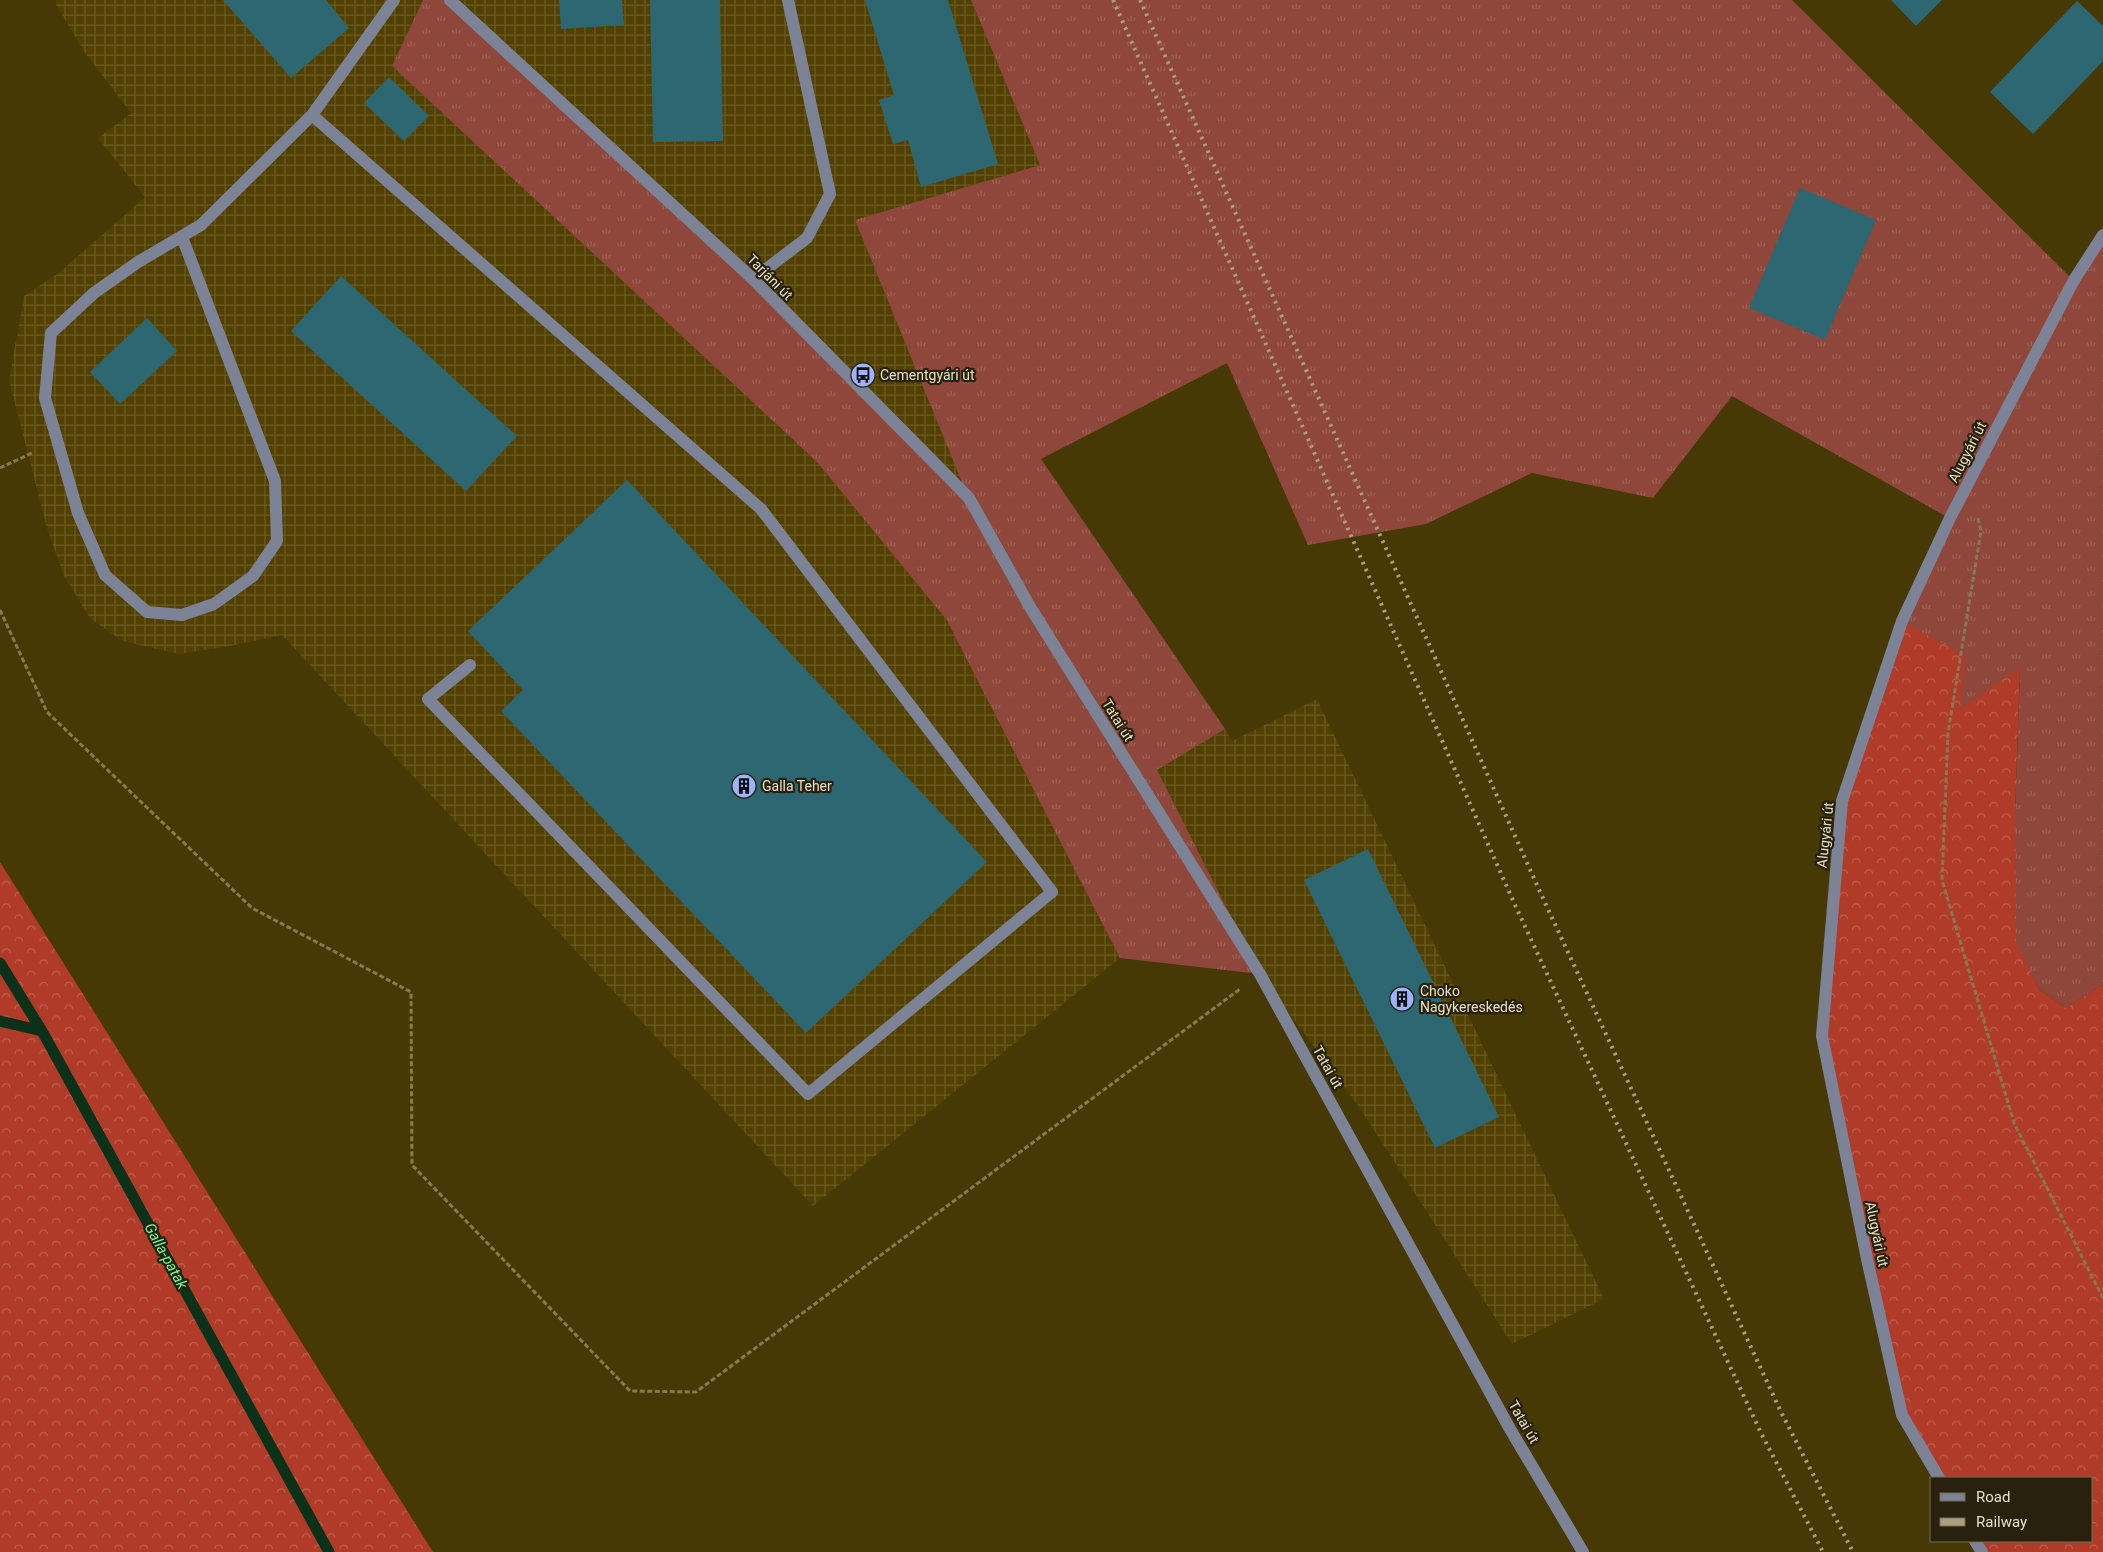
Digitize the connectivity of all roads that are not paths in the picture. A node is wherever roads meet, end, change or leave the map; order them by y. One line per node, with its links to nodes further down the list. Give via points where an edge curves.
1 (394, 0): 4 (street)
2 (450, 0): 7 (street, Tarjáni út)
3 (788, 0): 7 (street, via 830,194 807,238)
4 (312, 115): 6 (street, via 202,226); 9 (street, via 761,509 1052,892 808,1094 428,699)
5 (2103, 235): 10 (street, Alugyári út, via 2074,280 1967,485 1902,621 1842,801 1822,1036 1902,1414)
6 (182, 237): 6 (street, via 94,292 51,333 45,398 78,513 105,575 147,612 182,615 214,604 254,576 277,541 275,481)
7 (753, 279): 8 (street, Tarjáni út, via 969,498)
8 (1030, 607): 11 (street, Tatai út, via 1260,974 1510,1429)
9 (470, 665)
10 (1938, 1477)
11 (1583, 1552)

